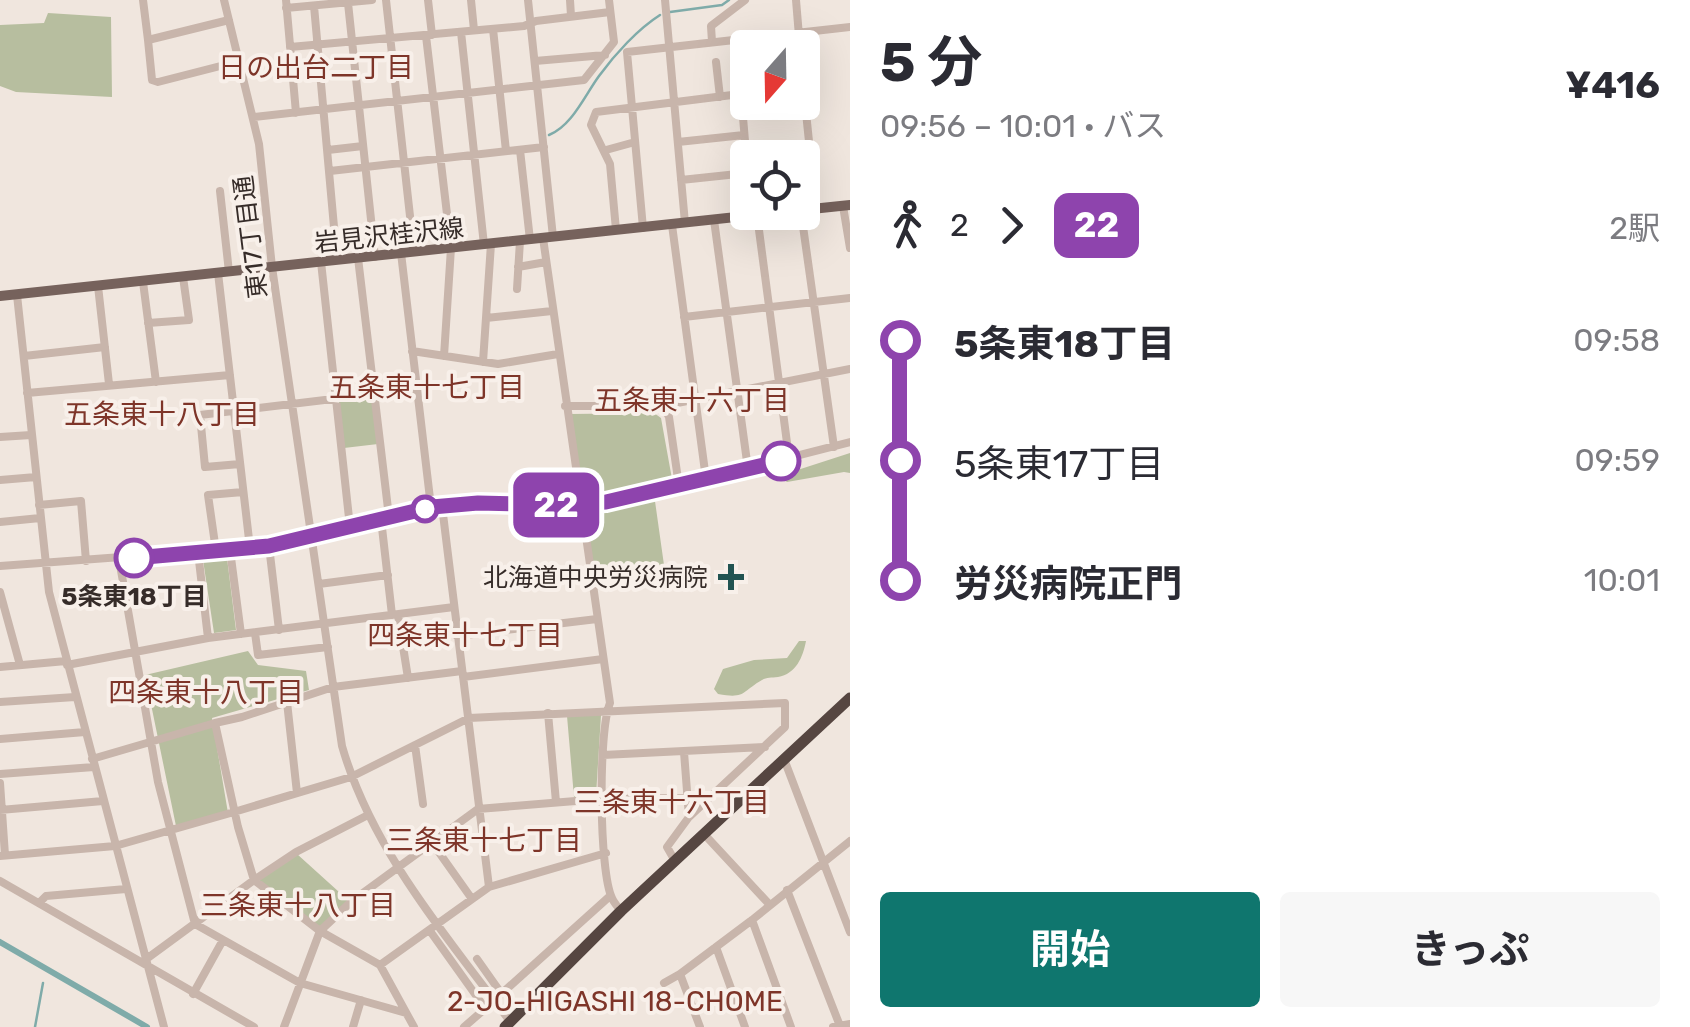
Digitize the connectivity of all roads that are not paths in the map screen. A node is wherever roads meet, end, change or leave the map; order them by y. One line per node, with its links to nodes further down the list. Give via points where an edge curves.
1 (143, 0): 28 (street)
2 (224, 0): 18 (street, 東17丁目通)
3 (372, 0): 13 (street)
4 (386, 0): 27 (street)
5 (428, 0): 26 (street)
6 (471, 0): 22 (street)
7 (528, 0): 19 (street)
8 (570, 0): 17 (street)
9 (609, 0): 16 (street)
10 (665, 0): 34 (street)
11 (745, 0): 31 (street, via 711,26)
12 (796, 0): 23 (street)
13 (348, 3): 15 (street); 30 (street)
14 (286, 4): 15 (street); 33 (street)
15 (314, 6): 32 (street)
16 (610, 12): 17 (street); 35 (street, via 614,42)
17 (572, 16): 19 (street)
18 (229, 20): 28 (street); 37 (street, 東17丁目通)
19 (531, 24): 21 (street); 36 (street)
20 (850, 27): 24 (street)
21 (493, 29): 22 (street); 40 (street)
22 (474, 30): 25 (street)
23 (799, 30)
24 (820, 31)
25 (461, 32): 26 (street); 41 (street)
26 (429, 35): 27 (street); 43 (street)
27 (390, 39): 30 (street); 45 (street)
28 (148, 40): 37 (street, via 152,80 158,82)
29 (730, 40): 31 (street)
30 (352, 42): 32 (street); 47 (street)
31 (712, 42): 34 (street)
32 (318, 44): 33 (street); 49 (street)
33 (290, 47): 50 (street)
34 (669, 48): 46 (street); 48 (street, via 627,52)
35 (606, 55): 36 (street); 39 (street, via 584,80)
36 (535, 61): 39 (street)
37 (240, 62): 51 (street, 東17丁目通)
38 (716, 62): 44 (street)
39 (538, 86): 40 (street); 58 (street)
40 (500, 90): 41 (street); 62 (street)
41 (468, 94): 43 (street); 63 (street)
42 (730, 96): 44 (street)
43 (434, 97): 45 (street); 64 (street)
44 (720, 97): 46 (street)
45 (396, 101): 47 (street); 65 (street)
46 (674, 102): 48 (street); 56 (street)
47 (359, 106): 49 (street); 57 (street)
48 (632, 106): 55 (street); 61 (street, via 592,117)
49 (325, 109): 50 (street); 59 (street)
50 (296, 112): 51 (street)
51 (254, 117): 92 (street, 東17丁目通)
52 (744, 120): 53 (street)
53 (744, 135): 54 (street); 56 (street)
54 (744, 140)
55 (635, 142): 61 (street); 77 (street)
56 (678, 142): 69 (street)
57 (363, 146): 59 (street); 66 (street)
58 (544, 147): 60 (street); 81 (street)
59 (328, 150): 67 (street)
60 (520, 150): 62 (street); 82 (street)
61 (606, 150): 78 (street)
62 (506, 151): 63 (street)
63 (474, 155): 64 (street); 83 (street)
64 (440, 159): 65 (street); 84 (street)
65 (402, 163): 66 (street); 86 (street)
66 (365, 167): 67 (street); 87 (street)
67 (330, 171): 89 (street)
68 (730, 176): 69 (street)
69 (682, 180): 75 (street)
70 (220, 191): 94 (street)
71 (847, 206): 72 (main road); 85 (street)
72 (820, 209)
73 (730, 218): 74 (main road, 岩見沢桂沢線)
74 (714, 220): 75 (main road, 岩見沢桂沢線); 105 (street)
75 (685, 223): 76 (main road, 岩見沢桂沢線)
76 (672, 225): 77 (main road, 岩見沢桂沢線); 106 (street)
77 (643, 228): 78 (main road, 岩見沢桂沢線)
78 (616, 230): 81 (main road, 岩見沢桂沢線)
79 (756, 230): 103 (street)
80 (805, 230): 102 (street)
81 (548, 238): 82 (main road, 岩見沢桂沢線); 91 (street)
82 (525, 240): 83 (main road, 岩見沢桂沢線); 93 (street)
83 (487, 244): 84 (main road, 岩見沢桂沢線); 107 (street)
84 (451, 248): 86 (main road, 岩見沢桂沢線); 113 (street)
85 (850, 248)
86 (408, 253): 87 (main road, 岩見沢桂沢線); 110 (street)
87 (375, 257): 88 (main road, 岩見沢桂沢線)
88 (358, 258): 89 (main road, 岩見沢桂沢線); 124 (street)
89 (336, 260): 90 (main road, 岩見沢桂沢線)
90 (321, 262): 92 (main road, 岩見沢桂沢線); 125 (street)
91 (546, 262): 93 (street); 104 (street)
92 (272, 267): 94 (main road, 岩見沢桂沢線); 127 (street, 東17丁目通)
93 (518, 267): 98 (street)
94 (223, 272): 95 (main road, 岩見沢桂沢線); 117 (street)
95 (183, 277): 96 (main road, 岩見沢桂沢線); 108 (street, via 188,320)
96 (143, 282): 97 (main road, 岩見沢桂沢線); 108 (street)
97 (98, 286): 99 (main road, 岩見沢桂沢線); 109 (street)
98 (517, 289)
99 (17, 295): 100 (main road, 岩見沢桂沢線); 112 (street)
100 (0, 296)
101 (850, 298): 102 (street)
102 (814, 302): 103 (street); 116 (street)
103 (770, 308): 105 (street); 119 (street)
104 (552, 311): 107 (street); 111 (street)
105 (727, 312): 106 (street); 122 (street)
106 (684, 317): 126 (street)
107 (486, 318): 114 (street)
108 (148, 323): 118 (street)
109 (105, 347): 112 (street); 120 (street)
110 (412, 351): 113 (street); 121 (street)
111 (558, 354): 114 (street); 128 (street)
112 (24, 356): 123 (street)
113 (444, 356): 114 (street)
114 (483, 362)
115 (850, 369): 116 (street)
116 (823, 374): 119 (street); 134 (street)
117 (230, 375): 118 (street); 130 (street)
118 (156, 382): 120 (street)
119 (780, 383): 122 (street); 135 (street)
120 (109, 384): 123 (street)
121 (416, 389): 124 (street); 148 (street)
122 (738, 391): 126 (street); 137 (street)
123 (27, 394): 131 (street)
124 (375, 394): 125 (street); 150 (street)
125 (336, 399): 127 (street); 152 (street)
126 (696, 399): 129 (street); 140 (street)
127 (292, 405): 130 (street); 153 (street, 東17丁目通)
128 (566, 406): 129 (street); 145 (street)
129 (665, 409): 141 (street)
130 (234, 411): 136 (street); 136 (street, via 200,415 205,468)
131 (32, 435): 132 (street); 138 (street)
132 (0, 437)
133 (850, 442): 134 (street)
134 (834, 447): 135 (street)
135 (790, 458): 137 (street)
136 (240, 464): 142 (street)
137 (748, 469): 140 (street)
138 (36, 477): 139 (street); 146 (street)
139 (0, 480)
140 (706, 480): 141 (street)
141 (679, 486): 143 (street)
142 (244, 492): 155 (street); 157 (street, via 208,496)
143 (655, 492)
144 (606, 502): 145 (street)
145 (580, 504): 147 (street); 169 (street)
146 (39, 505): 149 (street); 160 (street, via 81,502)
147 (442, 506): 148 (street); 167 (street)
148 (432, 507): 150 (street)
149 (40, 518): 151 (street); 161 (street)
150 (385, 518): 152 (street); 163 (street)
151 (0, 522)
152 (350, 527): 153 (street)
153 (312, 538): 154 (street); 164 (street, 東17丁目通)
154 (269, 546): 155 (street); 171 (street)
155 (250, 548): 156 (street)
156 (230, 550): 157 (street); 173 (street)
157 (216, 551): 158 (street)
158 (198, 552): 159 (street); 175 (street)
159 (119, 559): 160 (street); 177 (street)
160 (86, 561): 161 (street)
161 (45, 564): 162 (street); 179 (street)
162 (0, 566)
163 (388, 575): 164 (street); 168 (street)
164 (319, 584): 170 (street, 東17丁目通)
165 (0, 592): 166 (street)
166 (1, 604): 180 (street)
167 (454, 607): 168 (street); 174 (street)
168 (395, 615): 170 (street); 183 (street)
169 (597, 619): 174 (street); 178 (street)
170 (325, 625): 171 (street); 176 (street, 東17丁目通)
171 (279, 630): 172 (street)
172 (255, 632): 173 (street); 176 (street, via 258,655)
173 (242, 634): 175 (street)
174 (457, 636): 182 (street)
175 (208, 638): 177 (street)
176 (328, 646): 184 (street, 東17丁目通)
177 (134, 652): 179 (street); 195 (street)
178 (603, 659): 182 (street); 189 (street)
179 (67, 663): 180 (street); 185 (street)
180 (20, 665): 181 (street)
181 (0, 667)
182 (462, 674): 183 (street); 191 (street)
183 (408, 678): 184 (street)
184 (333, 687): 188 (street); 203 (street, 東17丁目通)
185 (75, 697): 187 (street); 193 (street)
186 (850, 698): 200 (highway)
187 (0, 702)
188 (287, 702): 192 (street); 205 (street)
189 (606, 710): 190 (street); 197 (street, via 784,703 786,727); 199 (street)
190 (548, 713): 191 (street); 209 (street)
191 (469, 718): 196 (street); 211 (street)
192 (214, 723): 195 (street); 213 (street)
193 (85, 732): 194 (street); 201 (street)
194 (0, 739)
195 (150, 741): 201 (street); 216 (street)
196 (415, 745): 203 (street); 210 (street)
197 (765, 747): 198 (street); 215 (street)
198 (684, 752): 199 (street); 206 (street)
199 (603, 756): 207 (street)
200 (784, 759): 217 (highway); 224 (street)
201 (93, 763): 202 (street); 208 (street)
202 (0, 774)
203 (351, 777): 205 (street); 214 (street, 東17丁目通)
204 (0, 783): 212 (street)
205 (297, 793): 213 (street)
206 (686, 798): 207 (street); 215 (street)
207 (600, 799): 209 (street); 221 (street)
208 (104, 801): 212 (street); 220 (street)
209 (556, 802): 211 (street)
210 (423, 804)
211 (478, 809): 219 (street); 228 (street)
212 (1, 810): 222 (street)
213 (234, 812): 216 (street); 226 (street)
214 (368, 815): 225 (street, 東17丁目通); 226 (street)
215 (690, 818): 223 (street, via 667,846)
216 (169, 830): 220 (street); 238 (street)
217 (704, 834): 223 (highway); 234 (street)
218 (850, 841): 224 (street)
219 (433, 844): 225 (street); 232 (street)
220 (115, 846): 222 (street); 229 (street)
221 (606, 853): 228 (street); 231 (street)
222 (3, 856)
223 (676, 861): 235 (highway)
224 (823, 862): 230 (street); 236 (street)
225 (398, 868): 239 (street, 東17丁目通); 240 (street)
226 (254, 880): 238 (street); 240 (street)
227 (0, 881): 233 (street)
228 (489, 887): 232 (street)
229 (126, 889): 233 (street, via 46,896); 246 (street)
230 (787, 890): 234 (street); 266 (street)
231 (610, 896): 235 (street); 245 (street, via 501,994)
232 (472, 900): 239 (street)
233 (39, 903): 246 (street)
234 (769, 904): 237 (street)
235 (621, 911): 254 (highway)
236 (847, 912): 242 (street)
237 (752, 920): 244 (street); 265 (street)
238 (196, 924): 243 (street); 246 (street)
239 (439, 925): 241 (street); 254 (street, 東17丁目通)
240 (320, 931): 247 (street); 249 (street)
241 (430, 931): 247 (street); 261 (street, via 486,1008)
242 (850, 932)
243 (223, 940): 249 (street); 251 (street)
244 (716, 948): 248 (street); 264 (street)
245 (477, 959)
246 (146, 964): 251 (street); 256 (street)
247 (380, 965): 253 (street)
248 (680, 974): 250 (street); 263 (street)
249 (300, 983): 252 (street); 258 (street)
250 (664, 983)
251 (193, 994): 257 (street)
252 (360, 1000): 253 (street); 259 (street)
253 (406, 1013): 260 (street)
254 (507, 1024): 262 (highway)
255 (850, 1024): 266 (street)
256 (164, 1027)
257 (254, 1027)
258 (284, 1027)
259 (353, 1027)
260 (414, 1027)
261 (464, 1027)
262 (492, 1027)
263 (700, 1027)
264 (745, 1027)
265 (792, 1027)
266 (837, 1027)

